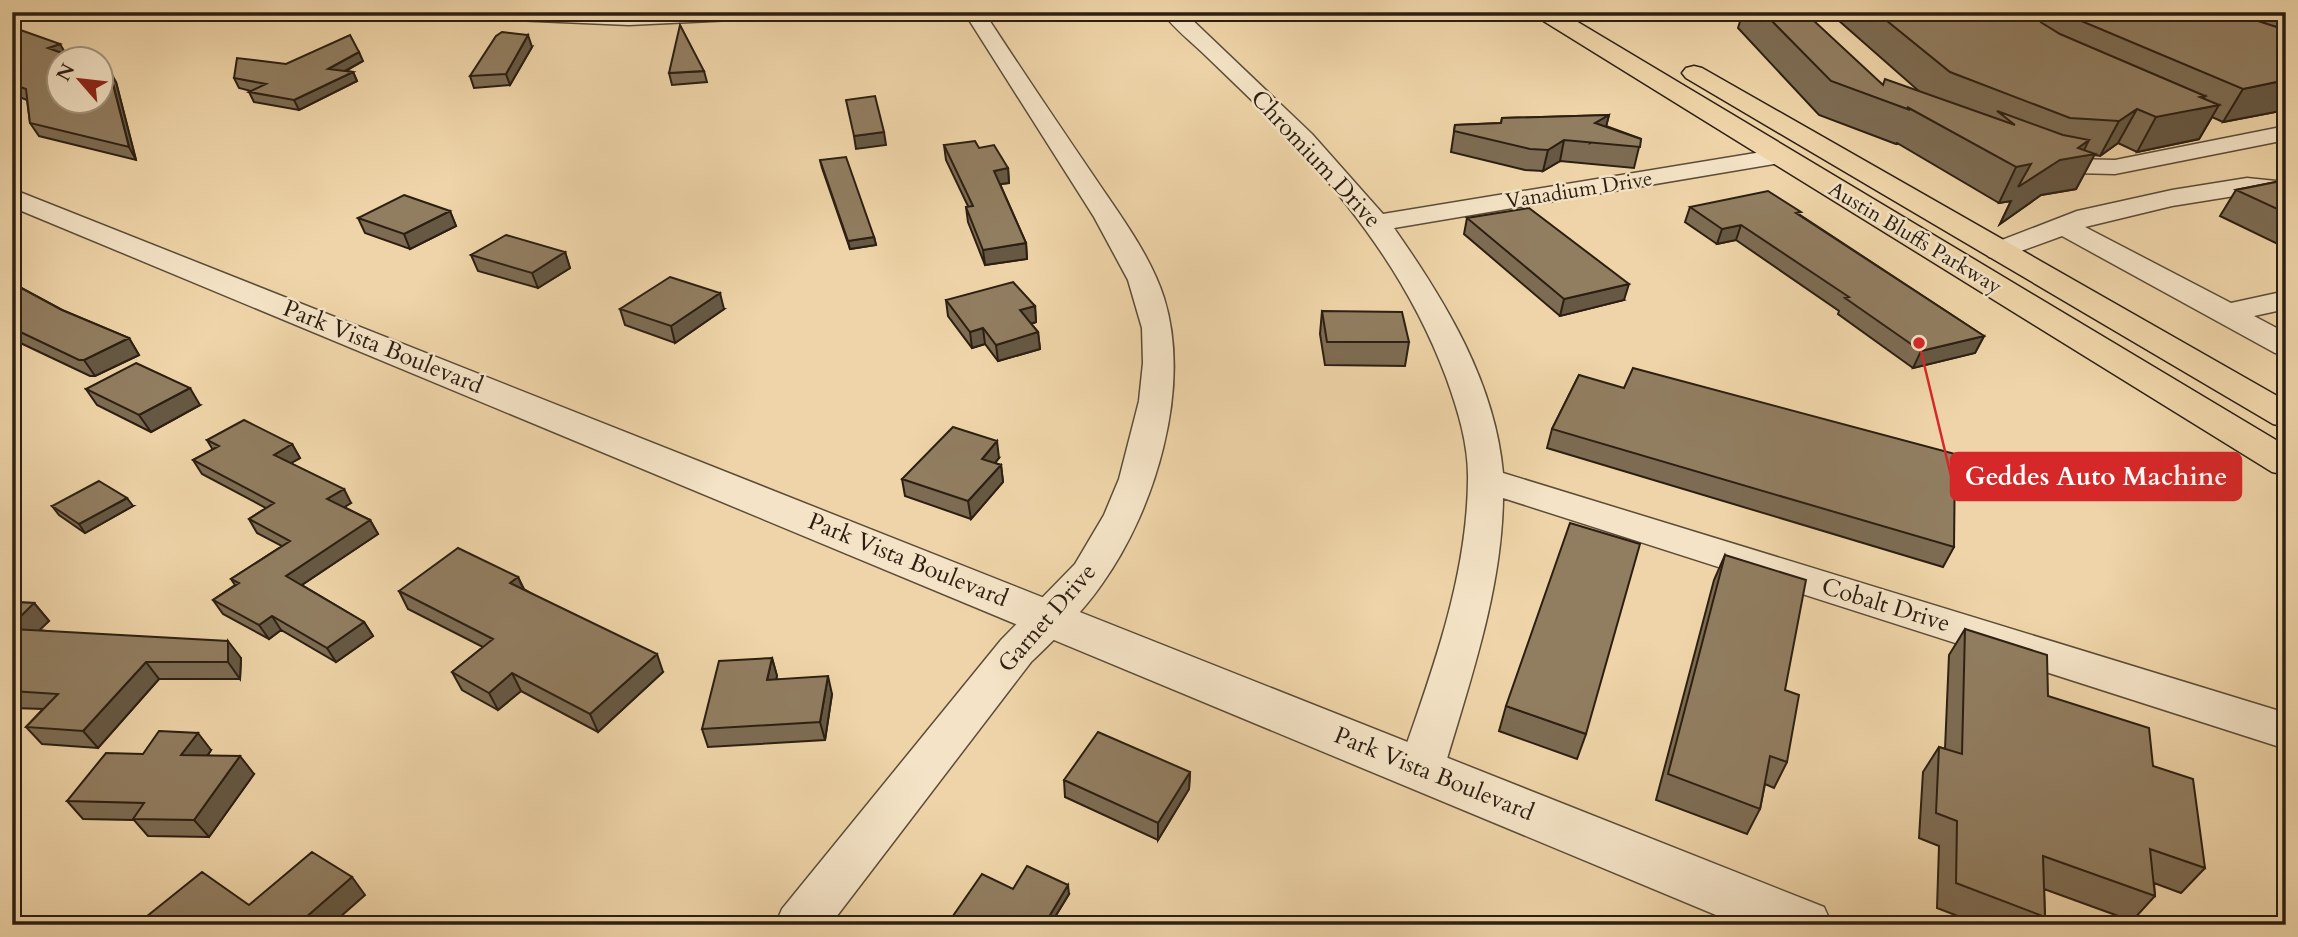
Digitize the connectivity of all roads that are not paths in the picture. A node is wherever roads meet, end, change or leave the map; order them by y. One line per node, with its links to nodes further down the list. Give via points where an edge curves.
1 (469, 12): 2 (street, via 629,19)
2 (773, 12)
3 (974, 12): 26 (street, Garnet Drive, via 1134,262 1150,299 1157,342 1157,392 1148,440 1130,494 1090,573)
4 (1172, 12): 15 (street, Chromium Drive, via 1351,189)
5 (1545, 12): 11 (main road, Austin Bluffs Parkway)
6 (1589, 12): 12 (main road, Austin Bluffs Parkway)
7 (2216, 129): 9 (street)
8 (2286, 133): 9 (street)
9 (2241, 142): 10 (street, via 2115,167 2046,162)
10 (2018, 152)
11 (1780, 156): 12 (main road, via 1809,158); 15 (street, Vanadium Drive); 21 (main road, Austin Bluffs Parkway)
12 (1871, 175): 17 (main road, Austin Bluffs Parkway)
13 (2286, 190): 16 (street, via 2247,186 2222,190 2098,214)
14 (12, 197): 26 (street, Park Vista Boulevard)
15 (1378, 223): 25 (street, Chromium Drive, via 1409,266 1451,347 1476,417)
16 (2064, 226): 17 (street); 19 (street)
17 (1999, 251): 22 (main road, Austin Bluffs Parkway)
18 (2286, 300): 19 (street)
19 (2227, 313): 20 (street)
20 (2286, 346)
21 (2136, 372): 23 (main road); 24 (main road, Austin Bluffs Parkway)
22 (2286, 416)
23 (2286, 446)
24 (2286, 463)
25 (1486, 480): 27 (street, Cobalt Drive); 28 (street, Chromium Drive, via 1468,603)
26 (1051, 618): 28 (street, Park Vista Boulevard); 29 (street, Garnet Drive, via 1016,652)
27 (2286, 731)
28 (1421, 769): 30 (street, Park Vista Boulevard)
29 (800, 925)
30 (1804, 925)

